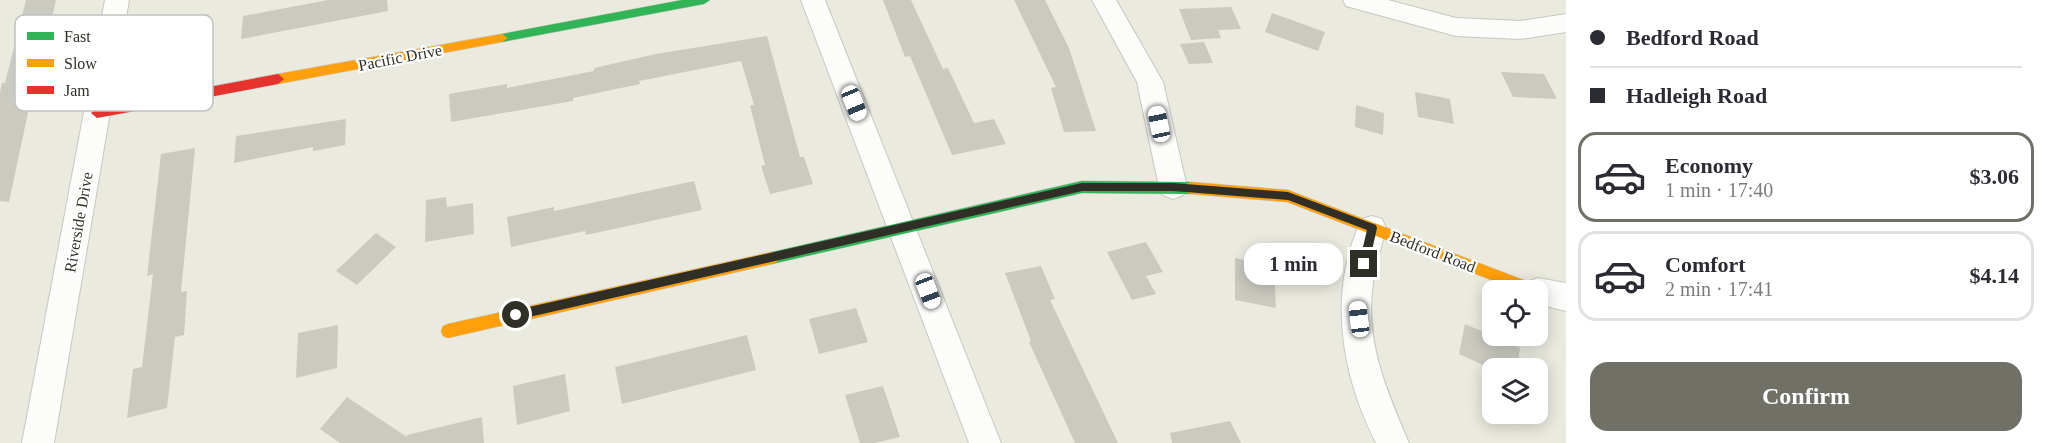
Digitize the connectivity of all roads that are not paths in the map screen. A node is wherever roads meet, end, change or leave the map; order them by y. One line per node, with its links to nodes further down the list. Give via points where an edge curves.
1 (117, 0): 6 (street, Riverside Drive)
2 (704, 0): 8 (street, Pacific Drive)
3 (813, 0): 12 (street)
4 (1104, 0): 11 (street, via 1150,82)
5 (1355, 0): 7 (street, via 1456,27 1520,30)
6 (114, 15)
7 (1566, 23)
8 (213, 91)
9 (108, 111): 10 (street, Pacific Drive)
10 (97, 113): 18 (street, Riverside Drive)
11 (1173, 187): 12 (street, Bedford Road, via 1082,187); 13 (street, Bedford Road, via 1288,196)
12 (903, 226): 17 (street, Bedford Road); 19 (street)
13 (1372, 228): 14 (street, Bedford Road); 20 (street, via 1356,299 1366,380 1379,418)
14 (1508, 280)
15 (1548, 293): 16 (street, Bedford Road)
16 (1566, 297)
17 (448, 331)
18 (38, 443)
19 (985, 443)
20 (1393, 443)

